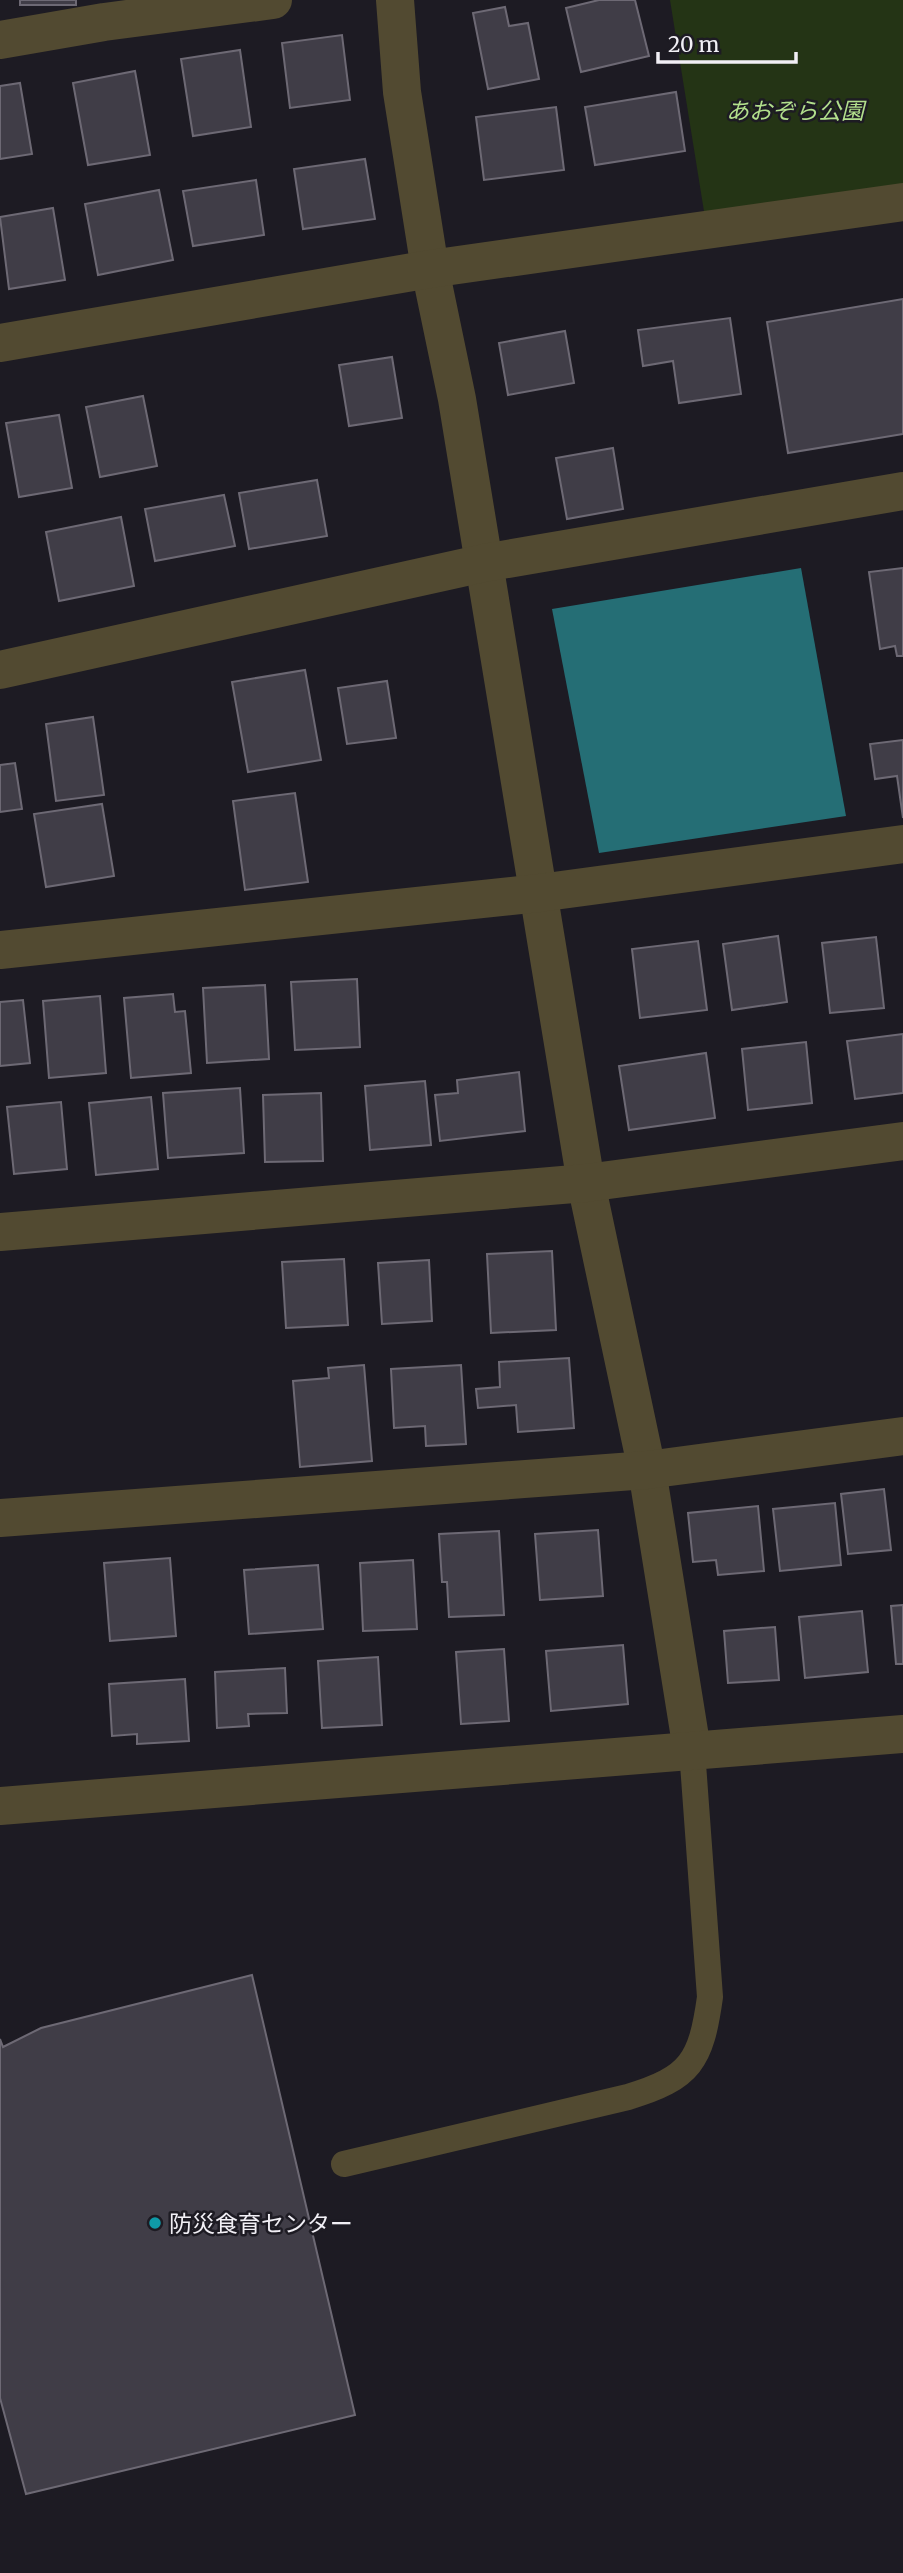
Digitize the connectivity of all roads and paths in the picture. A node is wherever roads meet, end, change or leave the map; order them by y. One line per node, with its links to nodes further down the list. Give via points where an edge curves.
1 (272, 0): 3 (street)
2 (395, 0): 6 (street, via 402,92)
3 (104, 11): 4 (street)
4 (0, 40)
5 (903, 202): 6 (street)
6 (430, 269): 7 (street); 9 (street)
7 (0, 343)
8 (903, 491): 9 (street)
9 (484, 563): 10 (street); 12 (street)
10 (0, 670)
11 (903, 844): 12 (street)
12 (539, 893): 13 (street); 15 (street)
13 (0, 950)
14 (903, 1141): 15 (street)
15 (586, 1184): 16 (street); 18 (street)
16 (0, 1232)
17 (903, 1436): 18 (street)
18 (647, 1470): 19 (street); 21 (street)
19 (0, 1518)
20 (903, 1734): 21 (street)
21 (692, 1750): 22 (street); 23 (lane, via 710,1997 705,2033 690,2066 664,2086 628,2097)
22 (0, 1806)
23 (344, 2164)

